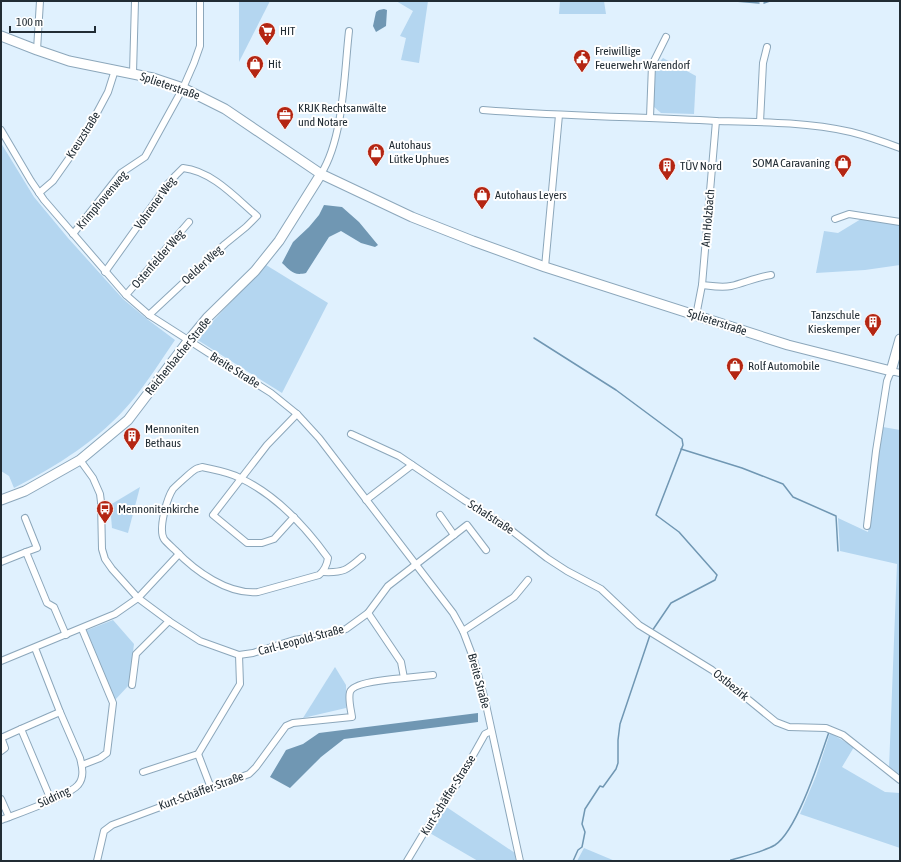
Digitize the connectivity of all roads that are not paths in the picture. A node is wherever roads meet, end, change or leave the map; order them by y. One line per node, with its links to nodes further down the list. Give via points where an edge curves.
1 (40, 1): 8 (street)
2 (134, 1): 10 (street)
3 (200, 1): 11 (street, Krimphovenweg, via 200,46)
4 (349, 31): 19 (street, via 337,138)
5 (1, 36): 8 (street, Splieterstraße)
6 (666, 37): 14 (street, via 652,65)
7 (767, 47): 16 (street, via 763,63)
8 (37, 50): 9 (street, Splieterstraße, via 69,61)
9 (115, 70): 10 (street, Splieterstraße); 20 (street, Kreuzstraße, via 108,92 84,137 53,181)
10 (132, 73): 11 (street, Splieterstraße)
11 (183, 88): 19 (street, Splieterstraße, via 225,109); 25 (street, Krimphovenweg, via 146,157 121,173)
12 (483, 110): 13 (street)
13 (559, 116): 14 (street); 26 (street)
14 (650, 117): 15 (street)
15 (716, 120): 16 (street); 29 (street, Am Holzbach)
16 (760, 122): 18 (street, via 816,126 852,132)
17 (1, 130): 20 (street, Breite Straße)
18 (900, 148)
19 (322, 174): 26 (street, Splieterstraße, via 412,217); 34 (street, Reichenbacher Straße, via 280,241)
20 (39, 193): 25 (street, Breite Straße)
21 (257, 216): 27 (street, Vohrener Weg, via 210,179 192,169 183,168 167,185); 31 (street, Oelder Weg)
22 (835, 218): 24 (street, via 849,214)
23 (189, 222): 30 (street, Ostenfelder Weg)
24 (900, 222)
25 (73, 234): 27 (street, Breite Straße)
26 (545, 267): 32 (street, Splieterstraße)
27 (106, 272): 30 (street, Breite Straße)
28 (771, 275): 29 (street, via 758,276 730,286)
29 (702, 285): 32 (street, Am Holzbach)
30 (126, 295): 31 (street, Breite Straße)
31 (149, 315): 34 (street, Breite Straße)
32 (696, 316): 35 (street, Splieterstraße, via 788,345)
33 (900, 339): 35 (street)
34 (188, 341): 36 (street, Breite Straße, via 270,393); 38 (street, Reichenbacher Straße, via 128,420)
35 (895, 372): 46 (street, via 887,381)
36 (297, 414): 40 (street, via 267,445); 42 (street, Breite Straße, via 319,438)
37 (351, 434): 39 (street, Schafstraße, via 399,456)
38 (80, 460): 41 (street, Reichenbacher Straße, via 25,491); 57 (street, Carl-Leopold-Straße, via 93,478 100,494 102,549 105,559)
39 (412, 465): 42 (street); 54 (street, Schafstraße, via 507,527)
40 (241, 478): 44 (street, via 265,492); 44 (street, via 213,515 247,543 262,543 274,539); 50 (street, via 202,467 196,468 173,490 162,520 162,530 164,539)
41 (1, 500)
42 (366, 500): 53 (street, Breite Straße)
43 (440, 515): 47 (street)
44 (294, 517): 55 (street, via 328,558)
45 (25, 518): 49 (street, via 37,548)
46 (867, 526)
47 (454, 535): 48 (street, via 467,525); 53 (street)
48 (486, 550)
49 (26, 552): 52 (street); 62 (street, via 48,604 54,606)
50 (179, 554): 55 (street, via 199,572 247,593); 57 (street)
51 (362, 557): 55 (street, via 347,570)
52 (1, 562)
53 (415, 565): 58 (street, Carl-Leopold-Straße, via 388,586); 61 (street, Breite Straße)
54 (567, 571): 77 (street, Ostbezirk, via 601,589 639,625 712,670 776,722 789,727 826,728 843,735)
55 (323, 572)
56 (528, 580): 61 (street, via 514,597)
57 (138, 598): 59 (street, Carl-Leopold-Straße); 60 (street, via 115,614)
58 (368, 613): 64 (street, Carl-Leopold-Straße, via 339,632); 67 (street, via 400,662)
59 (169, 622): 64 (street, Carl-Leopold-Straße, via 200,640); 68 (street, via 136,654)
60 (82, 629): 62 (street); 75 (street, via 113,703 107,753)
61 (463, 631): 71 (street, Breite Straße, via 474,660)
62 (66, 635): 63 (street)
63 (35, 648): 65 (street); 69 (street)
64 (240, 654): 74 (street, via 240,684)
65 (1, 661)
66 (433, 675): 67 (street)
67 (404, 678): 78 (street, Kurt-Schäffer-Straße, via 354,686 350,694 352,718 293,723 286,726 249,774)
68 (132, 685)
69 (60, 712): 70 (street); 75 (street)
70 (21, 729): 72 (street); 80 (street)
71 (491, 731): 84 (street, Kurt-Schäffer-Strasse, via 485,734 457,784); 85 (street)
72 (1, 738): 73 (street, via 5,748)
73 (1, 751)
74 (198, 754): 76 (street); 78 (street)
75 (82, 765): 80 (street, Südring, via 82,777 78,785)
76 (143, 772)
77 (900, 780)
78 (211, 788): 83 (street, Kurt-Schäffer-Straße, via 112,825 104,831)
79 (1, 799): 81 (street)
80 (51, 800): 81 (street, Südring)
81 (9, 817): 82 (street, Südring)
82 (1, 820)
83 (97, 861)
84 (407, 861)
85 (520, 861)

